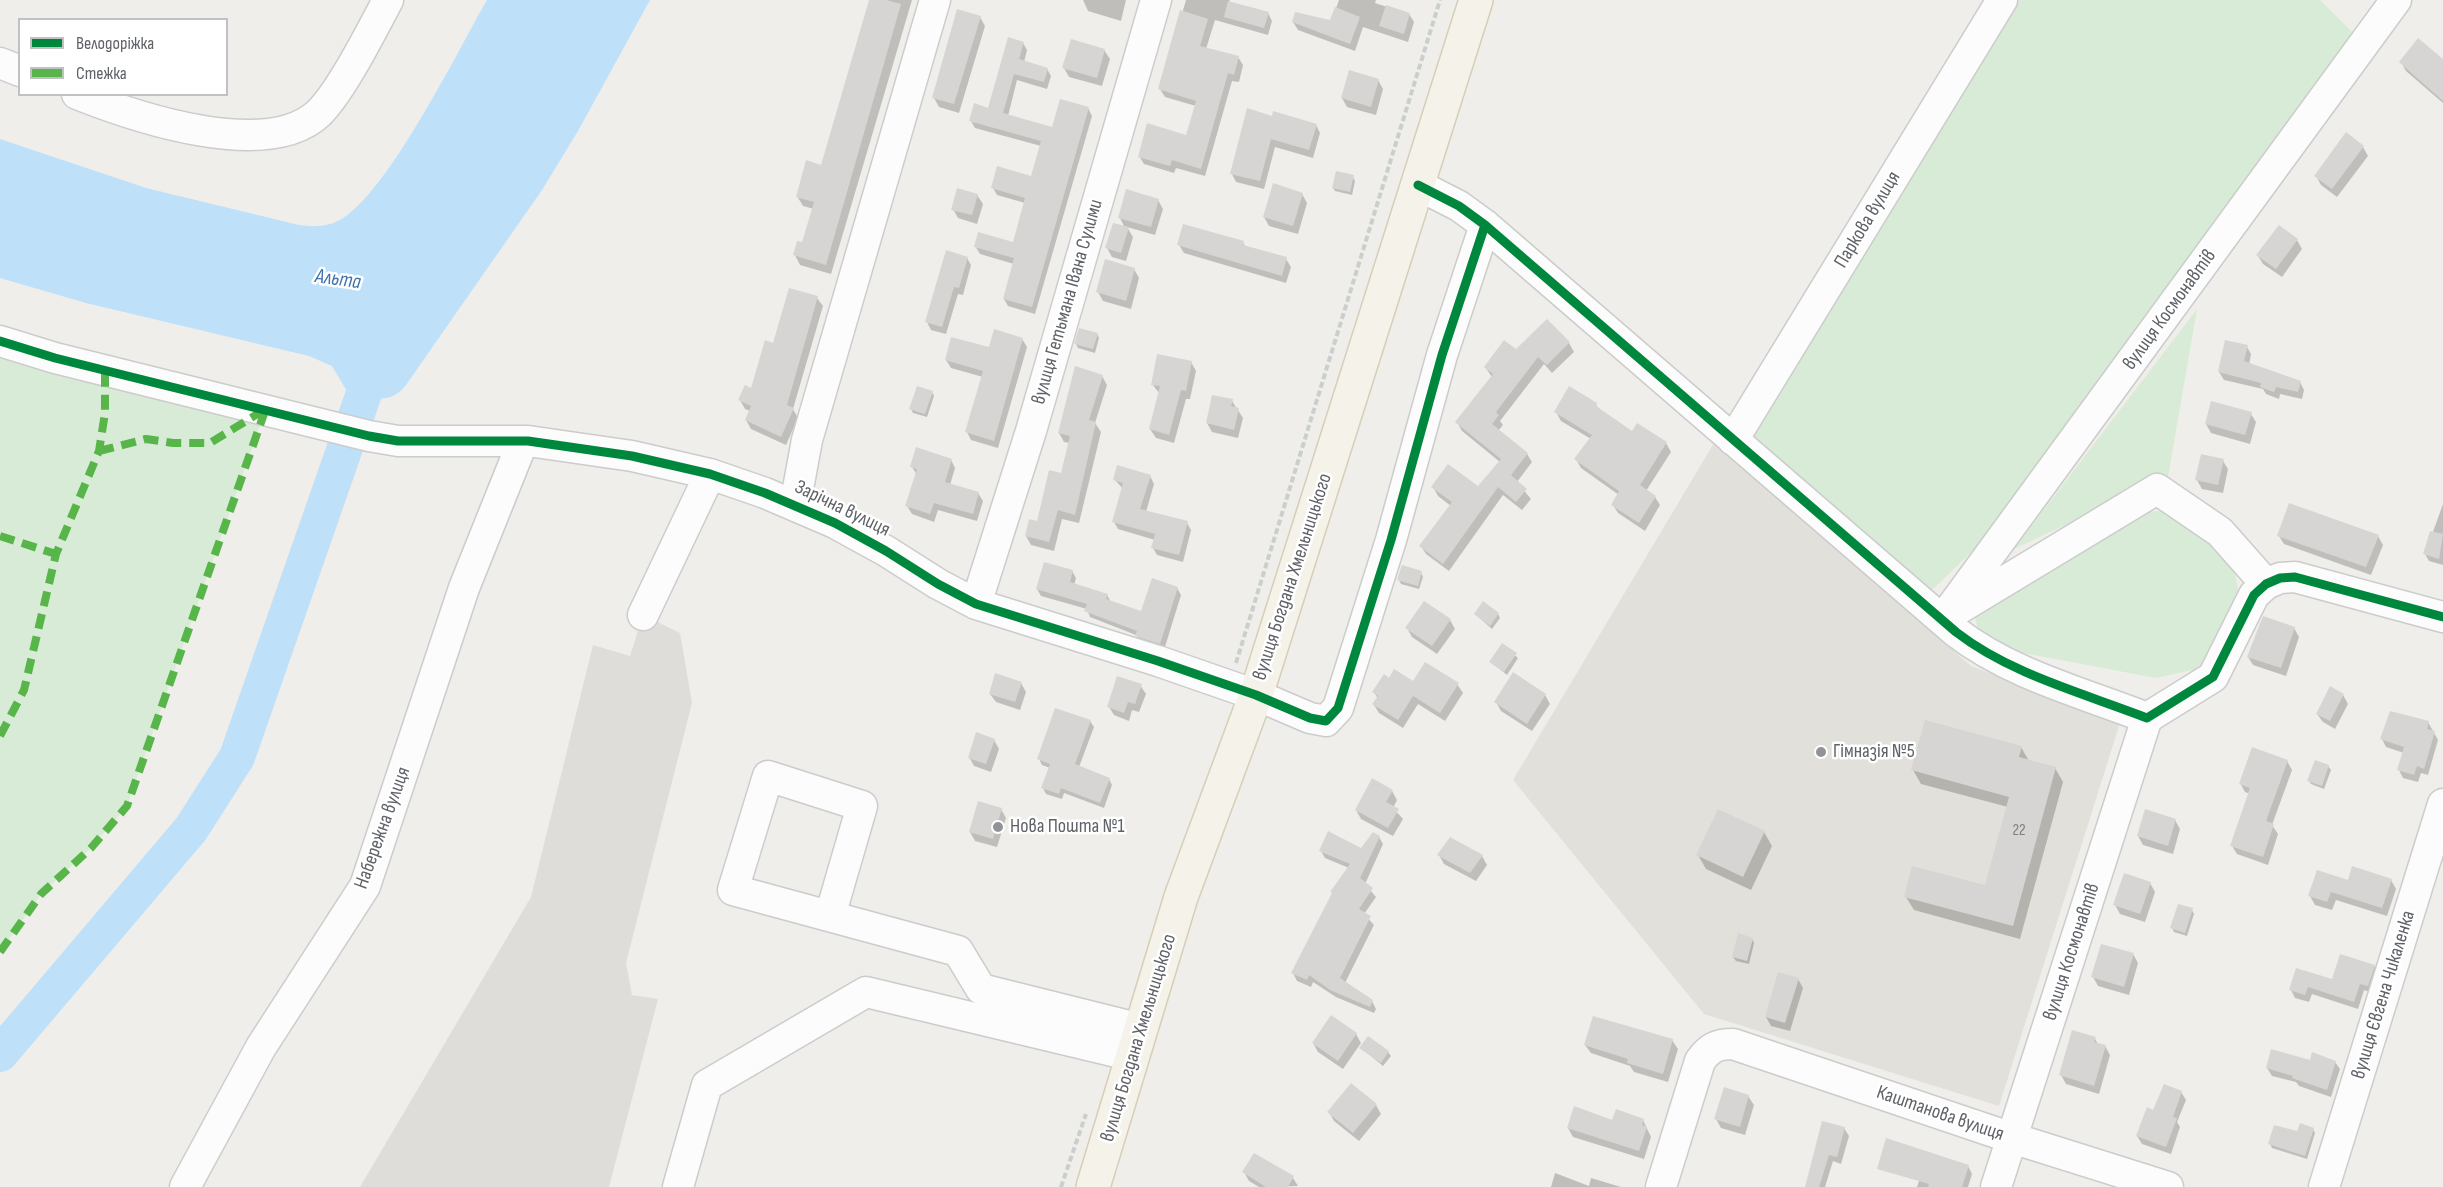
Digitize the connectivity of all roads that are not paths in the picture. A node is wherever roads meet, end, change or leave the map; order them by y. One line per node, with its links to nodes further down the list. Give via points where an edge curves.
1 (388, 0): 9 (street, via 321,111 296,128 258,134 216,133 125,111)
2 (935, 0): 16 (street, Зарічна вулиця, via 807,440)
3 (1156, 0): 18 (street, вулиця Гетьмана Івана Сулими, via 1031,431)
4 (1476, 0): 10 (main road, вулиця Богдана Хмельницького)
5 (2002, 0): 13 (street, Паркова вулиця)
6 (2396, 0): 21 (street, вулиця Космонавтів)
7 (0, 63): 8 (street)
8 (18, 70)
9 (83, 96)
10 (1418, 185): 11 (street); 22 (main road, вулиця Богдана Хмельницького)
11 (1485, 225): 13 (street); 22 (street, Зарічна вулиця, via 1442,355 1391,540 1338,708 1326,721 1318,720)
12 (0, 341): 14 (street, Зарічна вулиця, via 380,438)
13 (1733, 440): 21 (street)
14 (523, 441): 15 (street, Зарічна вулиця, via 633,456); 28 (street, Набережна вулиця, via 464,588 365,885 261,1047)
15 (710, 474): 16 (street, Зарічна вулиця); 19 (street)
16 (795, 505): 18 (street, Зарічна вулиця, via 862,537)
17 (2266, 584): 20 (street, via 2280,578 2295,578); 21 (street, via 2220,532 2157,489); 23 (street, via 2254,595 2213,677)
18 (976, 604): 22 (street, Зарічна вулиця)
19 (643, 615)
20 (2443, 617)
21 (1942, 620): 23 (street, via 1978,649 2002,662)
22 (1243, 690): 26 (main road, вулиця Богдана Хмельницького)
23 (2147, 718): 27 (street, вулиця Космонавтів)
24 (2443, 804): 34 (street, вулиця Євгена Чикаленка)
25 (830, 916): 25 (street, via 733,890 768,776 862,806); 26 (street, via 958,951 981,989)
26 (1137, 1043): 29 (street, via 866,992 707,1085); 30 (main road, вулиця Богдана Хмельницького)
27 (2012, 1138): 31 (street, Каштанова вулиця, via 1733,1044 1713,1047 1700,1061); 32 (street, вулиця Космонавтів); 33 (street, Каштанова вулиця)
28 (185, 1187)
29 (678, 1187)
30 (1094, 1187)
31 (1662, 1187)
32 (1996, 1187)
33 (2168, 1187)
34 (2325, 1187)

